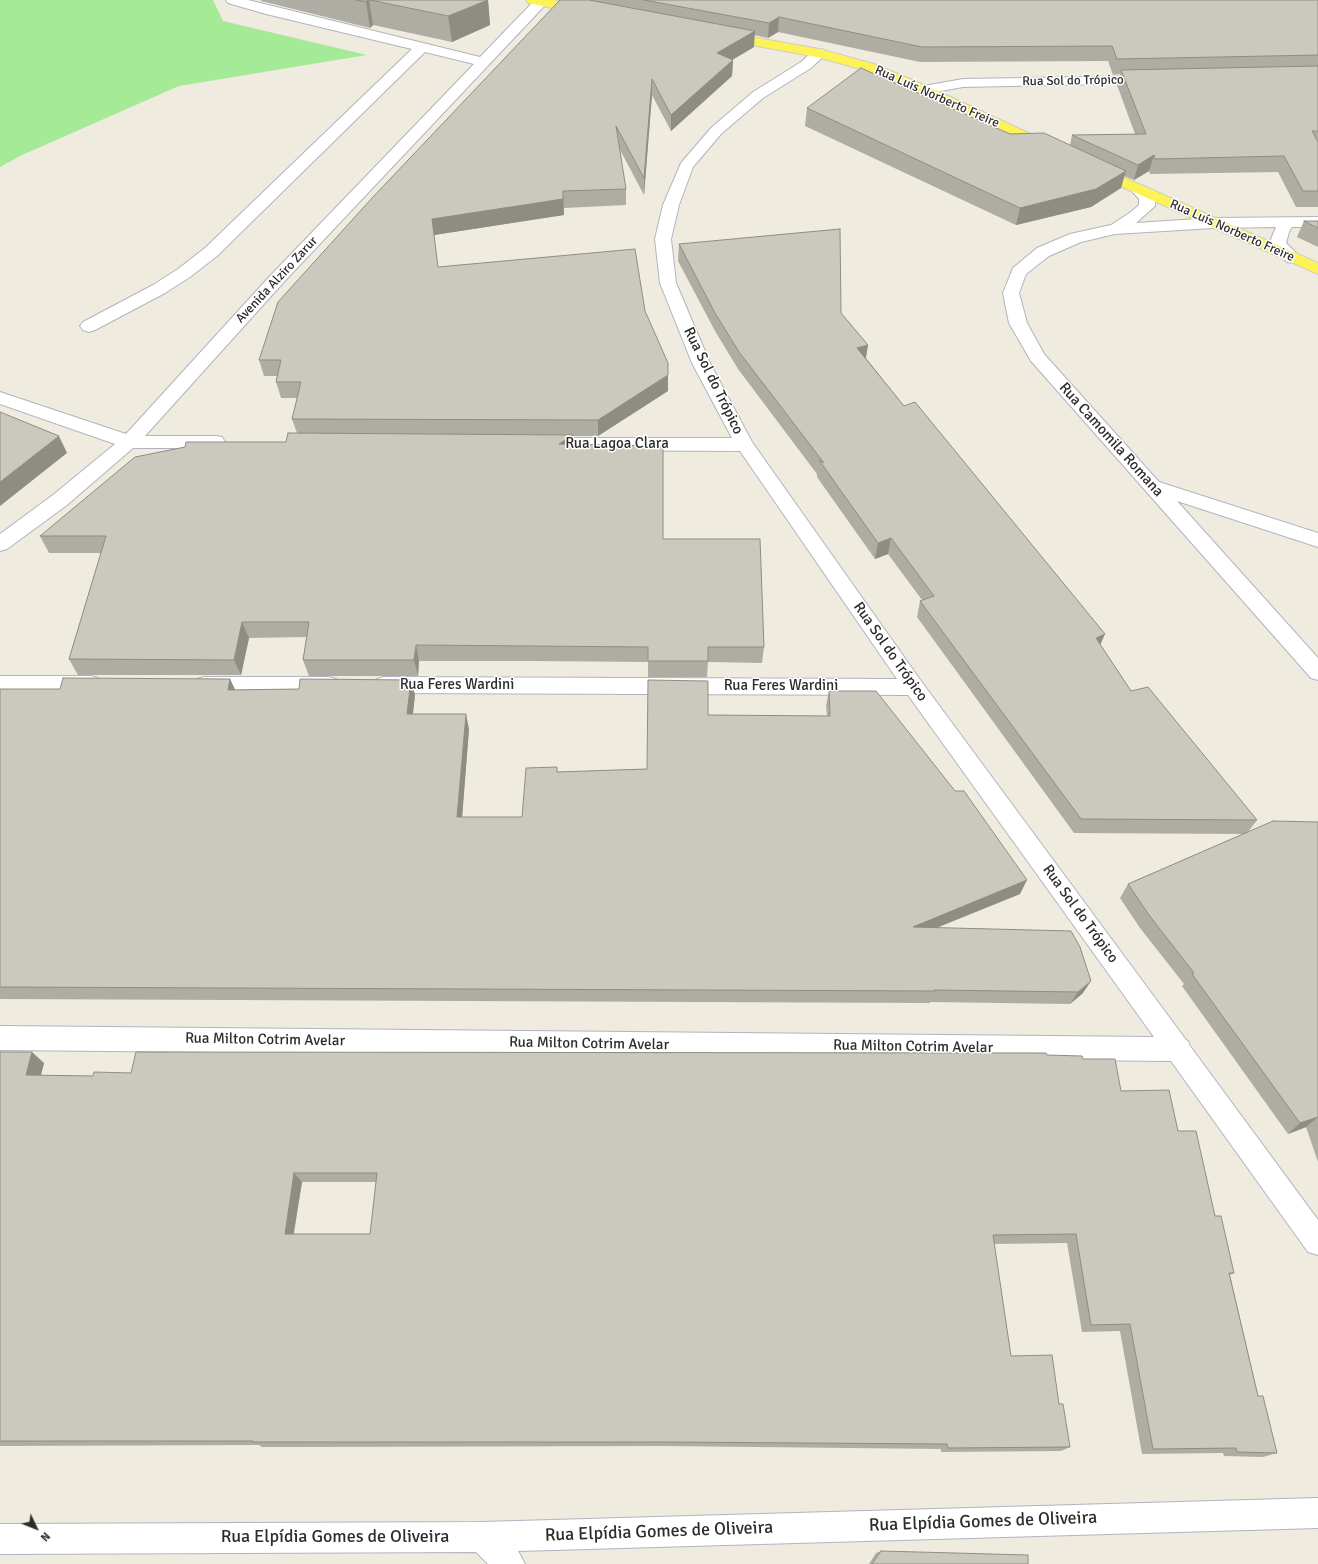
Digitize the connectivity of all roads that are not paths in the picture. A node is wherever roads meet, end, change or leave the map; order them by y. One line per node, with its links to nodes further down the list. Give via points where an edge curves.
1 (233, 0): 5 (street)
2 (537, 1): 3 (main road); 7 (street, Avenida Alziro Zarur)
3 (597, 13)
4 (712, 34): 6 (main road, Rua Luís Norberto Freire)
5 (423, 46): 7 (street); 19 (street, via 211,252 159,289)
6 (819, 53): 9 (main road, Rua Luís Norberto Freire, via 869,67); 24 (street, Rua Sol do Trópico, via 806,66 758,95 716,131 686,166 671,205 664,239 668,283 701,363)
7 (483, 62): 21 (street, Avenida Alziro Zarur, via 276,280)
8 (1160, 79): 9 (street, Rua Sol do Trópico, via 963,83)
9 (924, 90): 10 (main road, Rua Luís Norberto Freire)
10 (1054, 151)
11 (1083, 164): 12 (main road, Rua Luís Norberto Freire)
12 (1139, 190): 14 (main road, Rua Luís Norberto Freire); 16 (street, Rua Camomila Romana, via 1146,198 1147,206)
13 (1318, 222): 15 (street, Rua Camomila Romana)
14 (1213, 223): 15 (street, Rua Camomila Romana); 16 (street, Rua Camomila Romana); 17 (main road, Rua Luís Norberto Freire)
15 (1287, 223): 17 (street, via 1277,244)
16 (1116, 229): 25 (street, Rua Camomila Romana, via 1076,238 1043,252 1019,272 1011,292 1018,323 1037,357)
17 (1293, 258): 18 (main road, Rua Luís Norberto Freire)
18 (1318, 268)
19 (89, 326)
20 (0, 398): 21 (street)
21 (128, 442): 22 (street); 27 (street, Avenida Alziro Zarur, via 60,500)
22 (237, 442)
23 (531, 444): 24 (street, Rua Lagoa Clara)
24 (745, 445): 32 (street, Rua Sol do Trópico)
25 (1154, 487): 26 (street); 28 (street, Rua Camomila Romana)
26 (1318, 540)
27 (0, 544)
28 (1318, 672)
29 (0, 684): 30 (street)
30 (111, 684)
31 (183, 685): 32 (street, Rua Feres Wardini)
32 (914, 687): 34 (street, Rua Sol do Trópico)
33 (0, 1038): 34 (street, Rua Milton Cotrim Avelar)
34 (1179, 1049): 35 (street, Rua Sol do Trópico)
35 (1318, 1242)
36 (1318, 1513): 37 (street, Rua Elpídia Gomes de Oliveira)
37 (482, 1537): 38 (street, Rua Elpídia Gomes de Oliveira); 39 (street)
38 (0, 1539)
39 (510, 1564)

